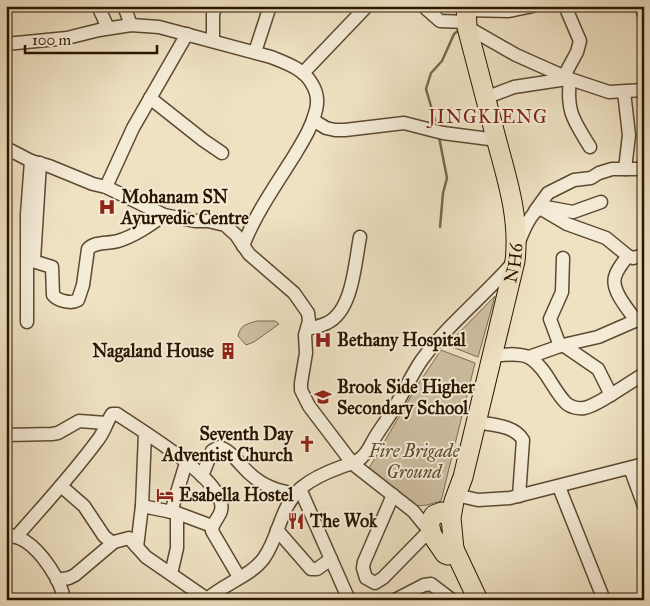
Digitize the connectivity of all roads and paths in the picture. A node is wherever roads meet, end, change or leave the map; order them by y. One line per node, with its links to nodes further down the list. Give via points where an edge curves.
1 (98, 6): 13 (street)
2 (124, 6): 12 (street)
3 (217, 6): 15 (street, via 212,13)
4 (270, 6): 17 (street)
5 (423, 6): 11 (street, via 440,21)
6 (533, 6): 11 (street)
7 (565, 6): 19 (street, via 580,41)
8 (641, 6): 10 (street)
9 (365, 7): 18 (street)
10 (644, 14)
11 (466, 16): 19 (street, via 516,55); 23 (highway, NH6 / NH6)
12 (131, 25): 13 (street); 14 (street)
13 (108, 28): 16 (street, via 67,38)
14 (187, 34): 15 (street); 22 (street)
15 (214, 41): 17 (street)
16 (6, 44)
17 (255, 52): 18 (street, via 289,64)
18 (303, 73): 24 (street, via 316,93)
19 (567, 78): 21 (street, via 599,90); 23 (street, via 514,87); 26 (street, via 570,111)
20 (644, 90): 21 (street)
21 (624, 92): 30 (street, via 629,135)
22 (150, 98): 28 (street); 32 (street)
23 (485, 98): 25 (highway, NH6 / NH6)
24 (313, 120): 25 (street, via 335,130 404,122 437,132); 37 (street)
25 (497, 140): 38 (highway, NH6 / NH6, via 514,212)
26 (590, 147)
27 (6, 148): 29 (street)
28 (222, 152)
29 (36, 162): 32 (street); 35 (street, via 34,260 52,268 53,295 57,299 78,300 91,246 126,239); 43 (street, via 27,214)
30 (625, 169): 31 (street); 34 (street, via 574,180 548,193)
31 (644, 169)
32 (106, 187): 35 (street)
33 (602, 202): 34 (street, via 573,212)
34 (537, 208): 38 (street); 39 (street, via 567,224 606,238)
35 (164, 215): 37 (street, via 225,225)
36 (360, 237): 44 (street, via 347,300 334,319)
37 (243, 246): 44 (street, via 303,304 308,313)
38 (516, 253): 46 (highway, NH6 / NH6); 55 (street, via 494,285 430,349 366,453)
39 (628, 256): 40 (street); 42 (street, via 614,283)
40 (644, 256)
41 (563, 258): 45 (street, via 562,292 550,319)
42 (640, 319): 45 (street, via 598,337)
43 (26, 322)
44 (308, 329): 55 (street, via 301,390)
45 (561, 346): 47 (street); 49 (street, via 598,369)
46 (492, 356): 47 (street); 50 (highway, NH6 / NH6)
47 (529, 357): 49 (street, via 547,374 570,406 583,408)
48 (644, 374): 49 (street)
49 (611, 395)
50 (476, 422): 63 (street, via 513,430 523,440); 67 (highway, NH6 / NH6, via 463,477)
51 (106, 423): 52 (street, via 112,414 117,414); 53 (street, via 79,421 58,433); 59 (street, via 101,436)
52 (145, 433): 54 (street); 64 (street)
53 (6, 435)
54 (186, 462): 58 (street); 66 (street)
55 (353, 464): 61 (street, via 312,480); 62 (street)
56 (644, 464): 57 (street)
57 (630, 468): 60 (street); 65 (street)
58 (202, 476): 61 (street, via 212,451 219,447 226,449 260,482 273,489); 68 (street, via 221,502 222,511)
59 (62, 486): 70 (street); 71 (street, via 84,506 104,536)
60 (558, 487): 63 (street); 84 (street)
61 (298, 492): 69 (street, via 287,505); 74 (street)
62 (393, 495): 67 (street, via 413,511); 67 (street, via 364,562 366,578 375,583)
63 (519, 496): 67 (street)
64 (142, 506): 66 (street); 72 (street)
65 (644, 506)
66 (174, 512): 68 (street); 75 (street, via 177,548)
67 (443, 515): 73 (highway, NH6); 73 (highway)
68 (212, 526): 76 (street, via 216,540)
69 (277, 530): 74 (street, via 311,569 317,569); 76 (street, via 264,559)
70 (11, 535): 77 (street, via 23,539 35,549)
71 (114, 542): 72 (street, via 129,538); 77 (street, via 69,578)
72 (138, 547): 75 (street, via 146,557)
73 (450, 552): 83 (highway)
74 (331, 559): 80 (street)
75 (171, 574): 78 (street)
76 (239, 577): 78 (street)
77 (61, 590): 79 (street)
78 (206, 599)
79 (70, 600)
80 (349, 600)
81 (395, 600): 82 (street, via 424,584 431,584)
82 (452, 600)
83 (478, 600)
84 (604, 600)

